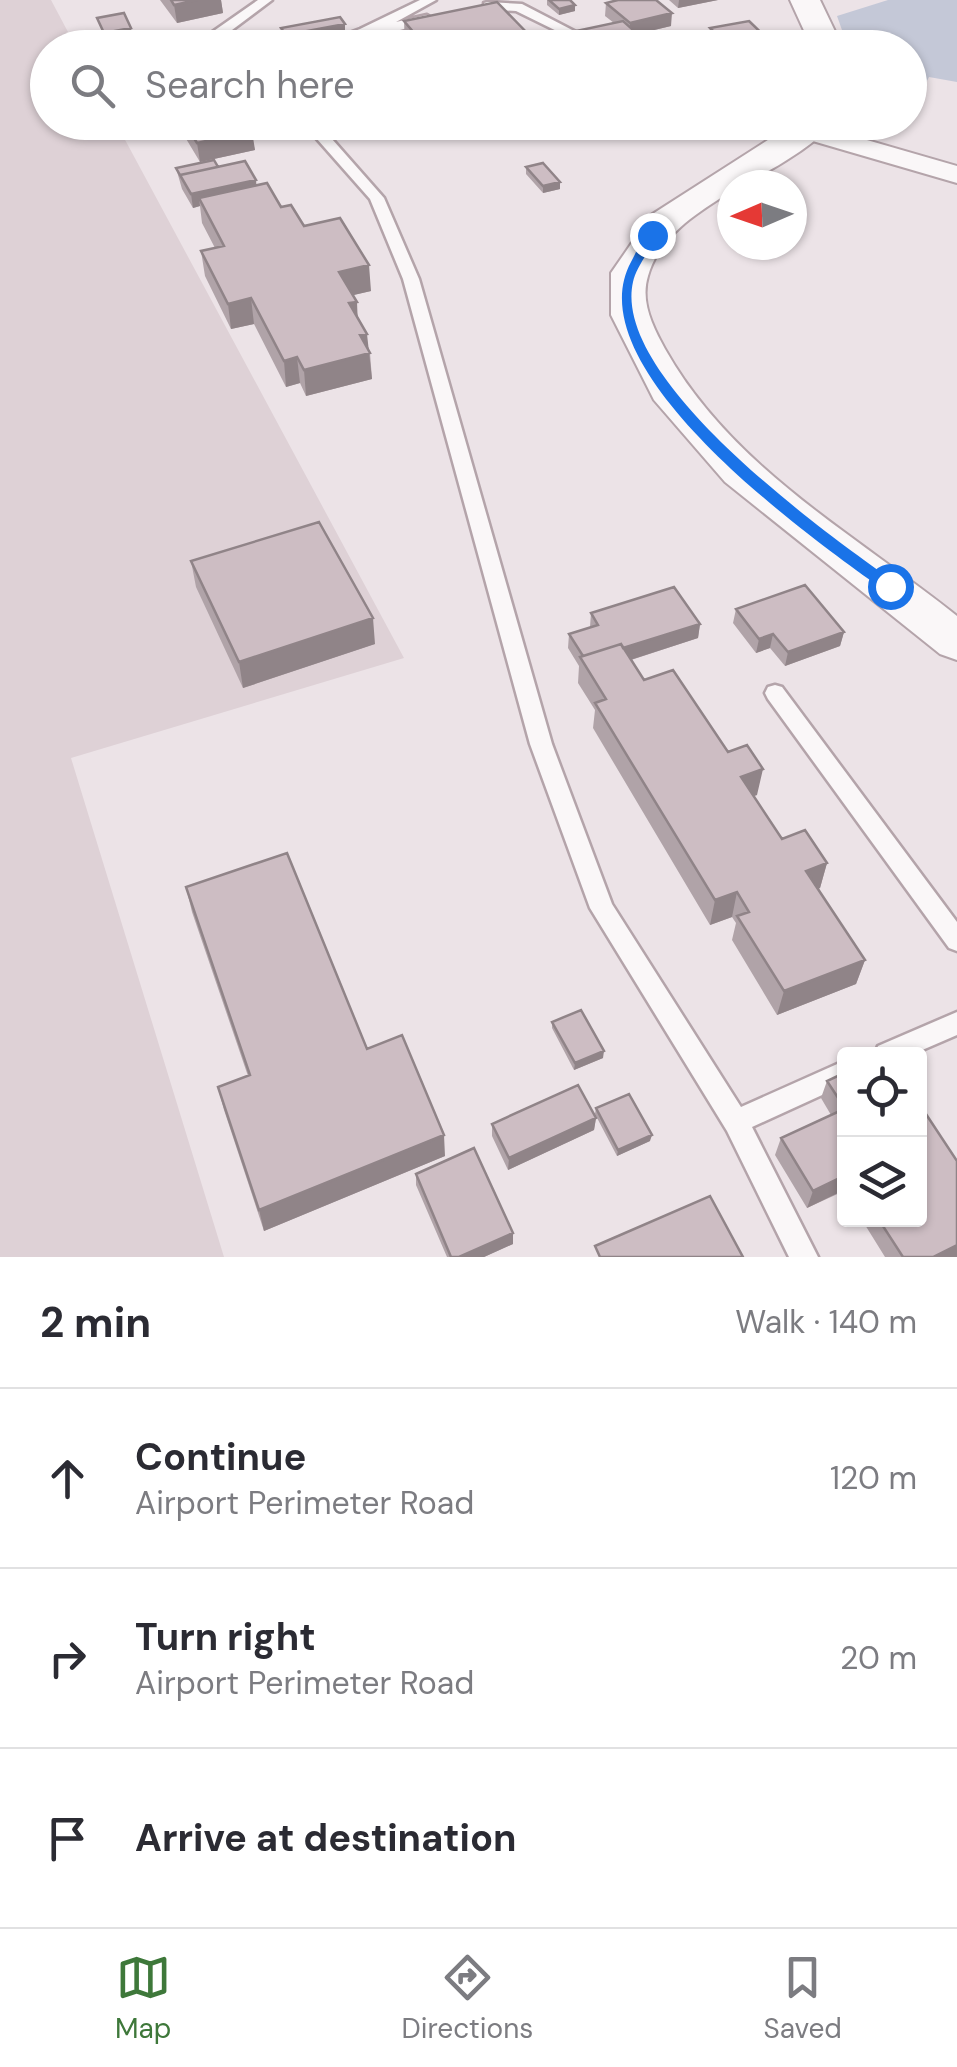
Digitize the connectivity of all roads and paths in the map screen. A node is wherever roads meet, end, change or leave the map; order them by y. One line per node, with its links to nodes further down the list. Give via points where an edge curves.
1 (266, 0): 8 (lane)
2 (430, 0): 9 (lane)
3 (516, 0): 5 (lane)
4 (804, 0): 12 (street)
5 (488, 6): 6 (lane); 11 (lane, via 518,7)
6 (471, 10)
7 (436, 18): 10 (lane)
8 (224, 30)
9 (369, 30)
10 (375, 30)
11 (565, 30)
12 (819, 30)
13 (324, 140): 23 (lane, via 377,198 411,279 541,744 602,908)
14 (794, 140): 17 (street, via 652,235 626,282 628,313 654,373 714,447)
15 (852, 140): 16 (street)
16 (957, 175)
17 (957, 642)
18 (776, 693): 19 (lane)
19 (957, 940)
20 (957, 1023): 21 (lane)
21 (903, 1047)
22 (837, 1076): 23 (lane)
23 (736, 1122): 24 (lane)
24 (804, 1257)

